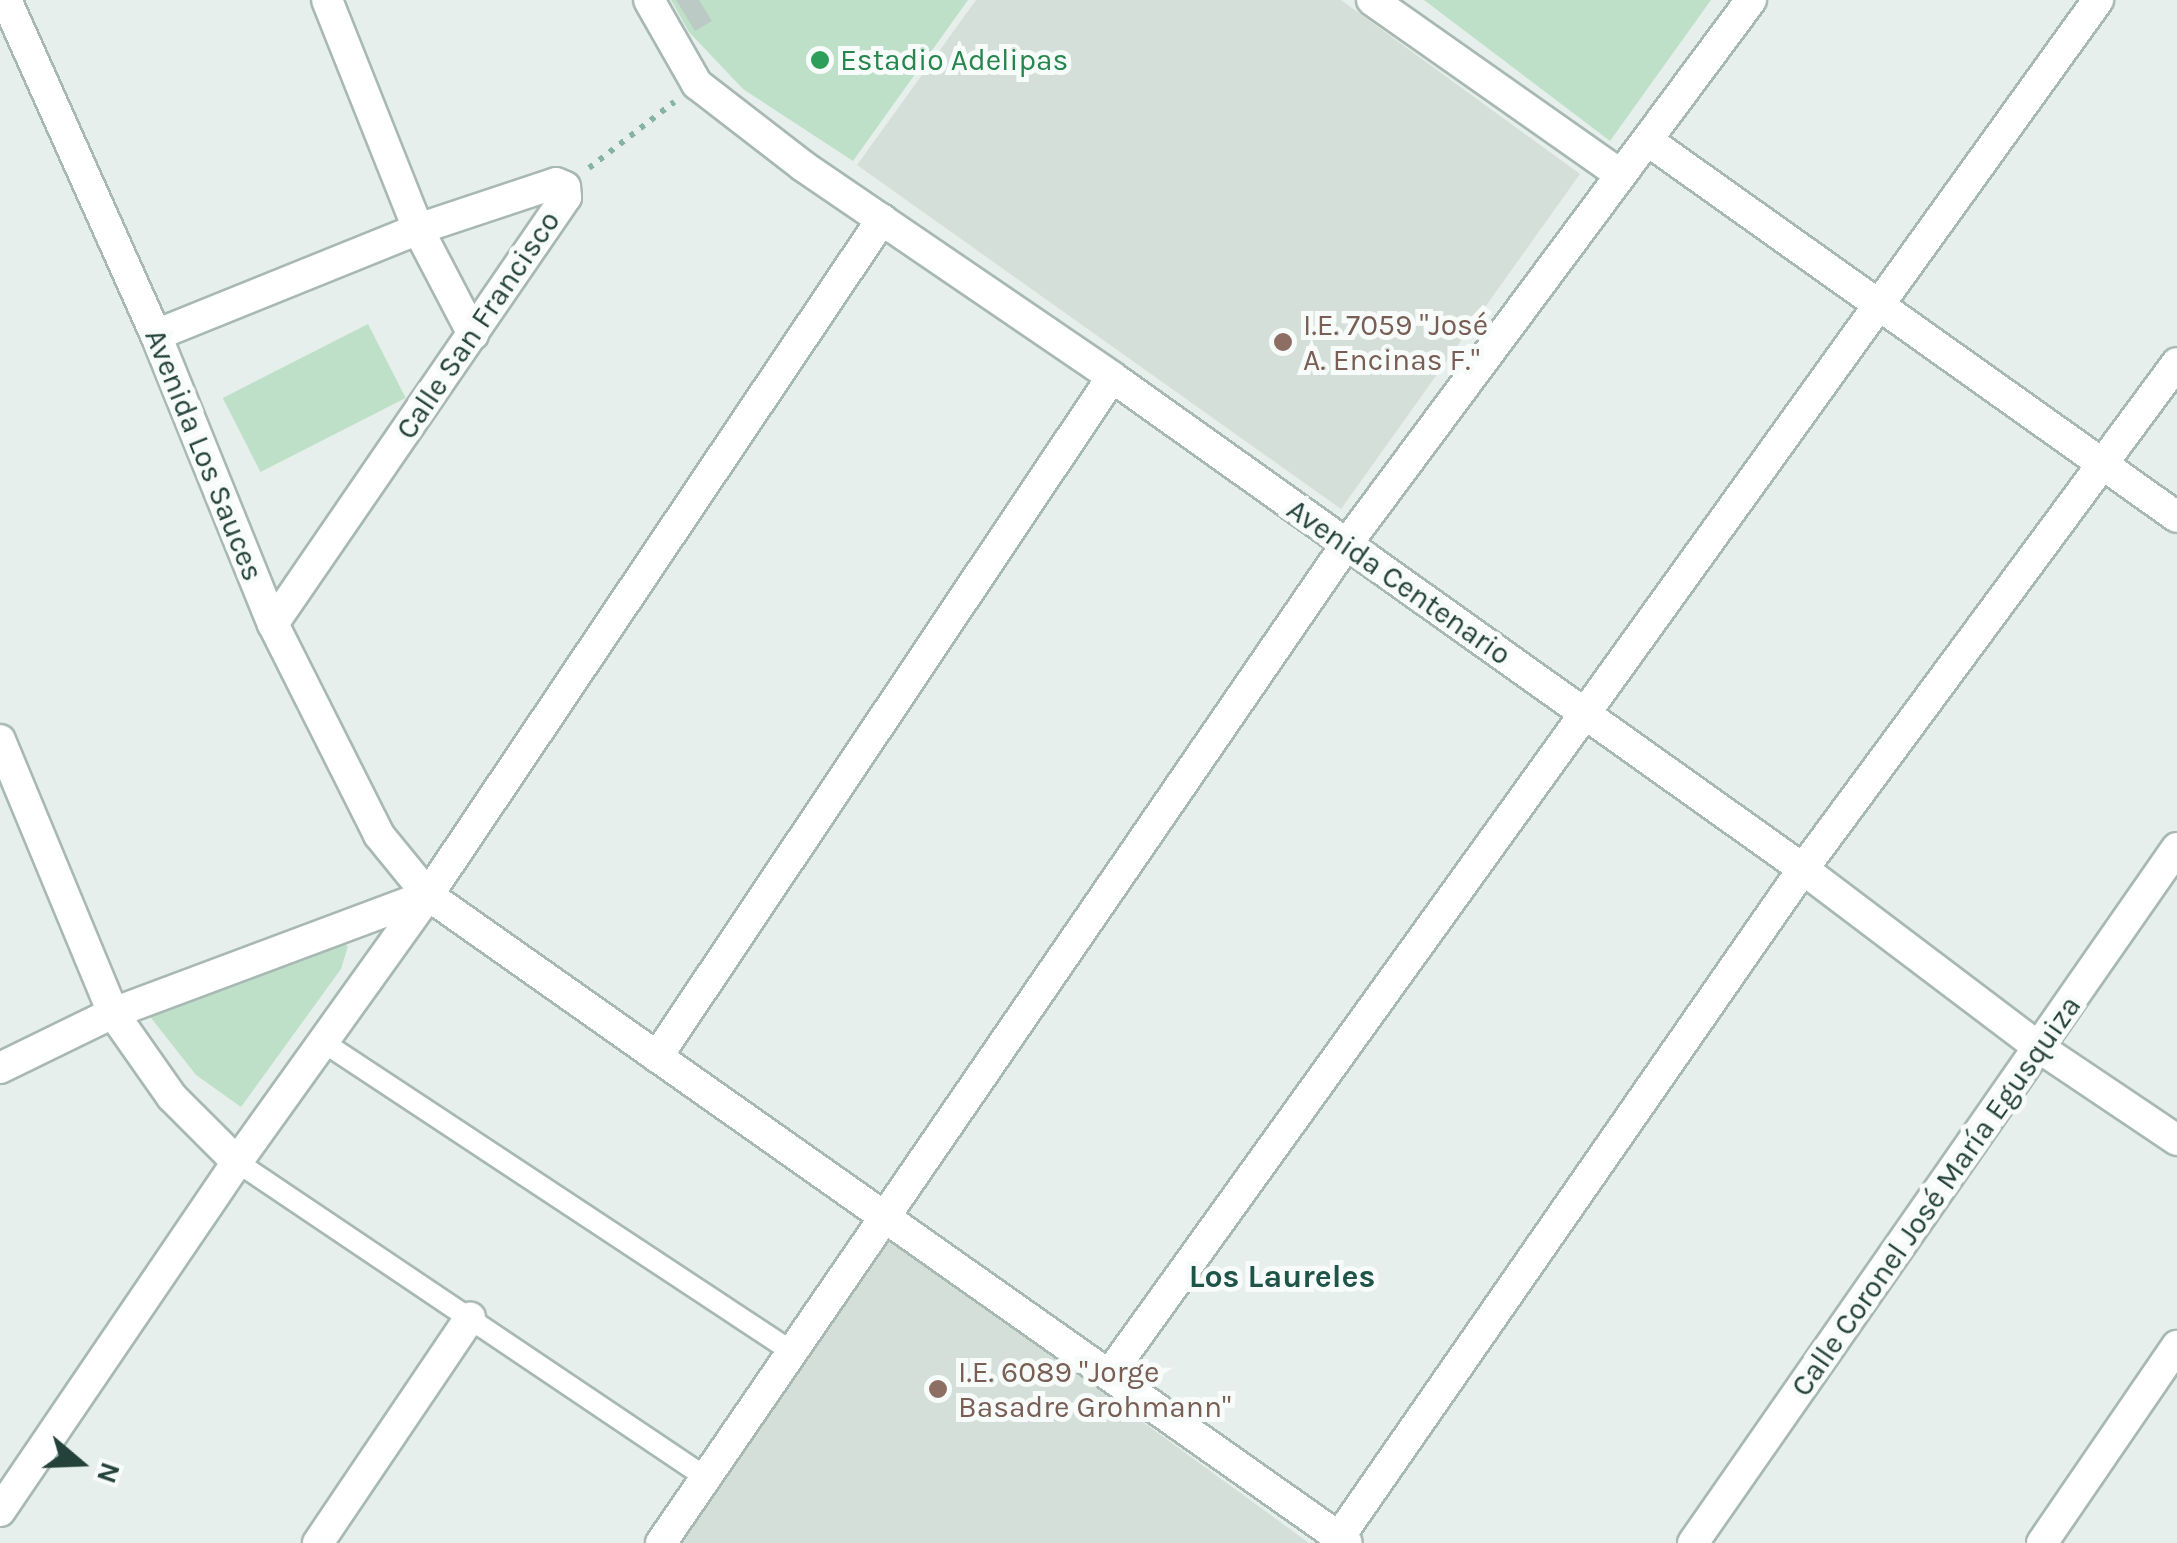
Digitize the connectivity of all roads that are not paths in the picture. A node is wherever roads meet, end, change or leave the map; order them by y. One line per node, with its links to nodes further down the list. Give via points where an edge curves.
1 (326, 0): 10 (street)
2 (649, 0): 9 (street, Avenida Centenario, via 697,84)
3 (1372, 0): 8 (street)
4 (1751, 0): 7 (street)
5 (2098, 0): 11 (street)
6 (8, 3): 12 (street, Avenida Los Sauces)
7 (1647, 140): 8 (street); 11 (street)
8 (1620, 175): 18 (street)
9 (882, 219): 15 (street, Avenida Centenario); 24 (street)
10 (418, 229): 12 (street, Calle San Francisco); 13 (street); 13 (street, Calle San Francisco, via 556,183 565,187 566,197)
11 (1878, 308): 16 (street); 20 (street)
12 (156, 334): 19 (street, Avenida Los Sauces)
13 (473, 334): 19 (street, Calle San Francisco)
14 (2177, 364): 16 (street)
15 (1112, 376): 18 (street, Avenida Centenario); 28 (street)
16 (2102, 466): 17 (street); 23 (street)
17 (2177, 517)
18 (1346, 545): 20 (street, Avenida Centenario); 32 (street)
19 (272, 624): 24 (street, Avenida Los Sauces, via 380,835)
20 (1585, 714): 23 (street, Avenida Centenario); 36 (street)
21 (0, 740): 25 (street)
22 (2177, 848): 27 (street, Calle Coronel José María Egusquiza)
23 (1803, 869): 27 (street, Avenida Centenario); 39 (street)
24 (428, 896): 25 (street); 26 (street); 28 (street, Avenida Los Sauces)
25 (113, 1013): 29 (street); 31 (street, via 172,1096)
26 (323, 1042): 31 (street); 35 (lane)
27 (2040, 1048): 30 (street, Avenida Centenario); 42 (street, Calle Coronel José María Egusquiza)
28 (657, 1057): 32 (street, Avenida Los Sauces)
29 (0, 1068)
30 (2177, 1140)
31 (237, 1162): 33 (lane); 38 (street)
32 (886, 1218): 35 (street); 36 (street, Avenida Los Sauces)
33 (470, 1318): 37 (lane); 40 (street)
34 (2177, 1346): 43 (street)
35 (791, 1351): 37 (street)
36 (1109, 1375): 39 (street, Avenida Los Sauces)
37 (705, 1477): 41 (street)
38 (0, 1512)
39 (1340, 1541)
40 (318, 1543)
41 (660, 1543)
42 (1693, 1543)
43 (2042, 1543)

